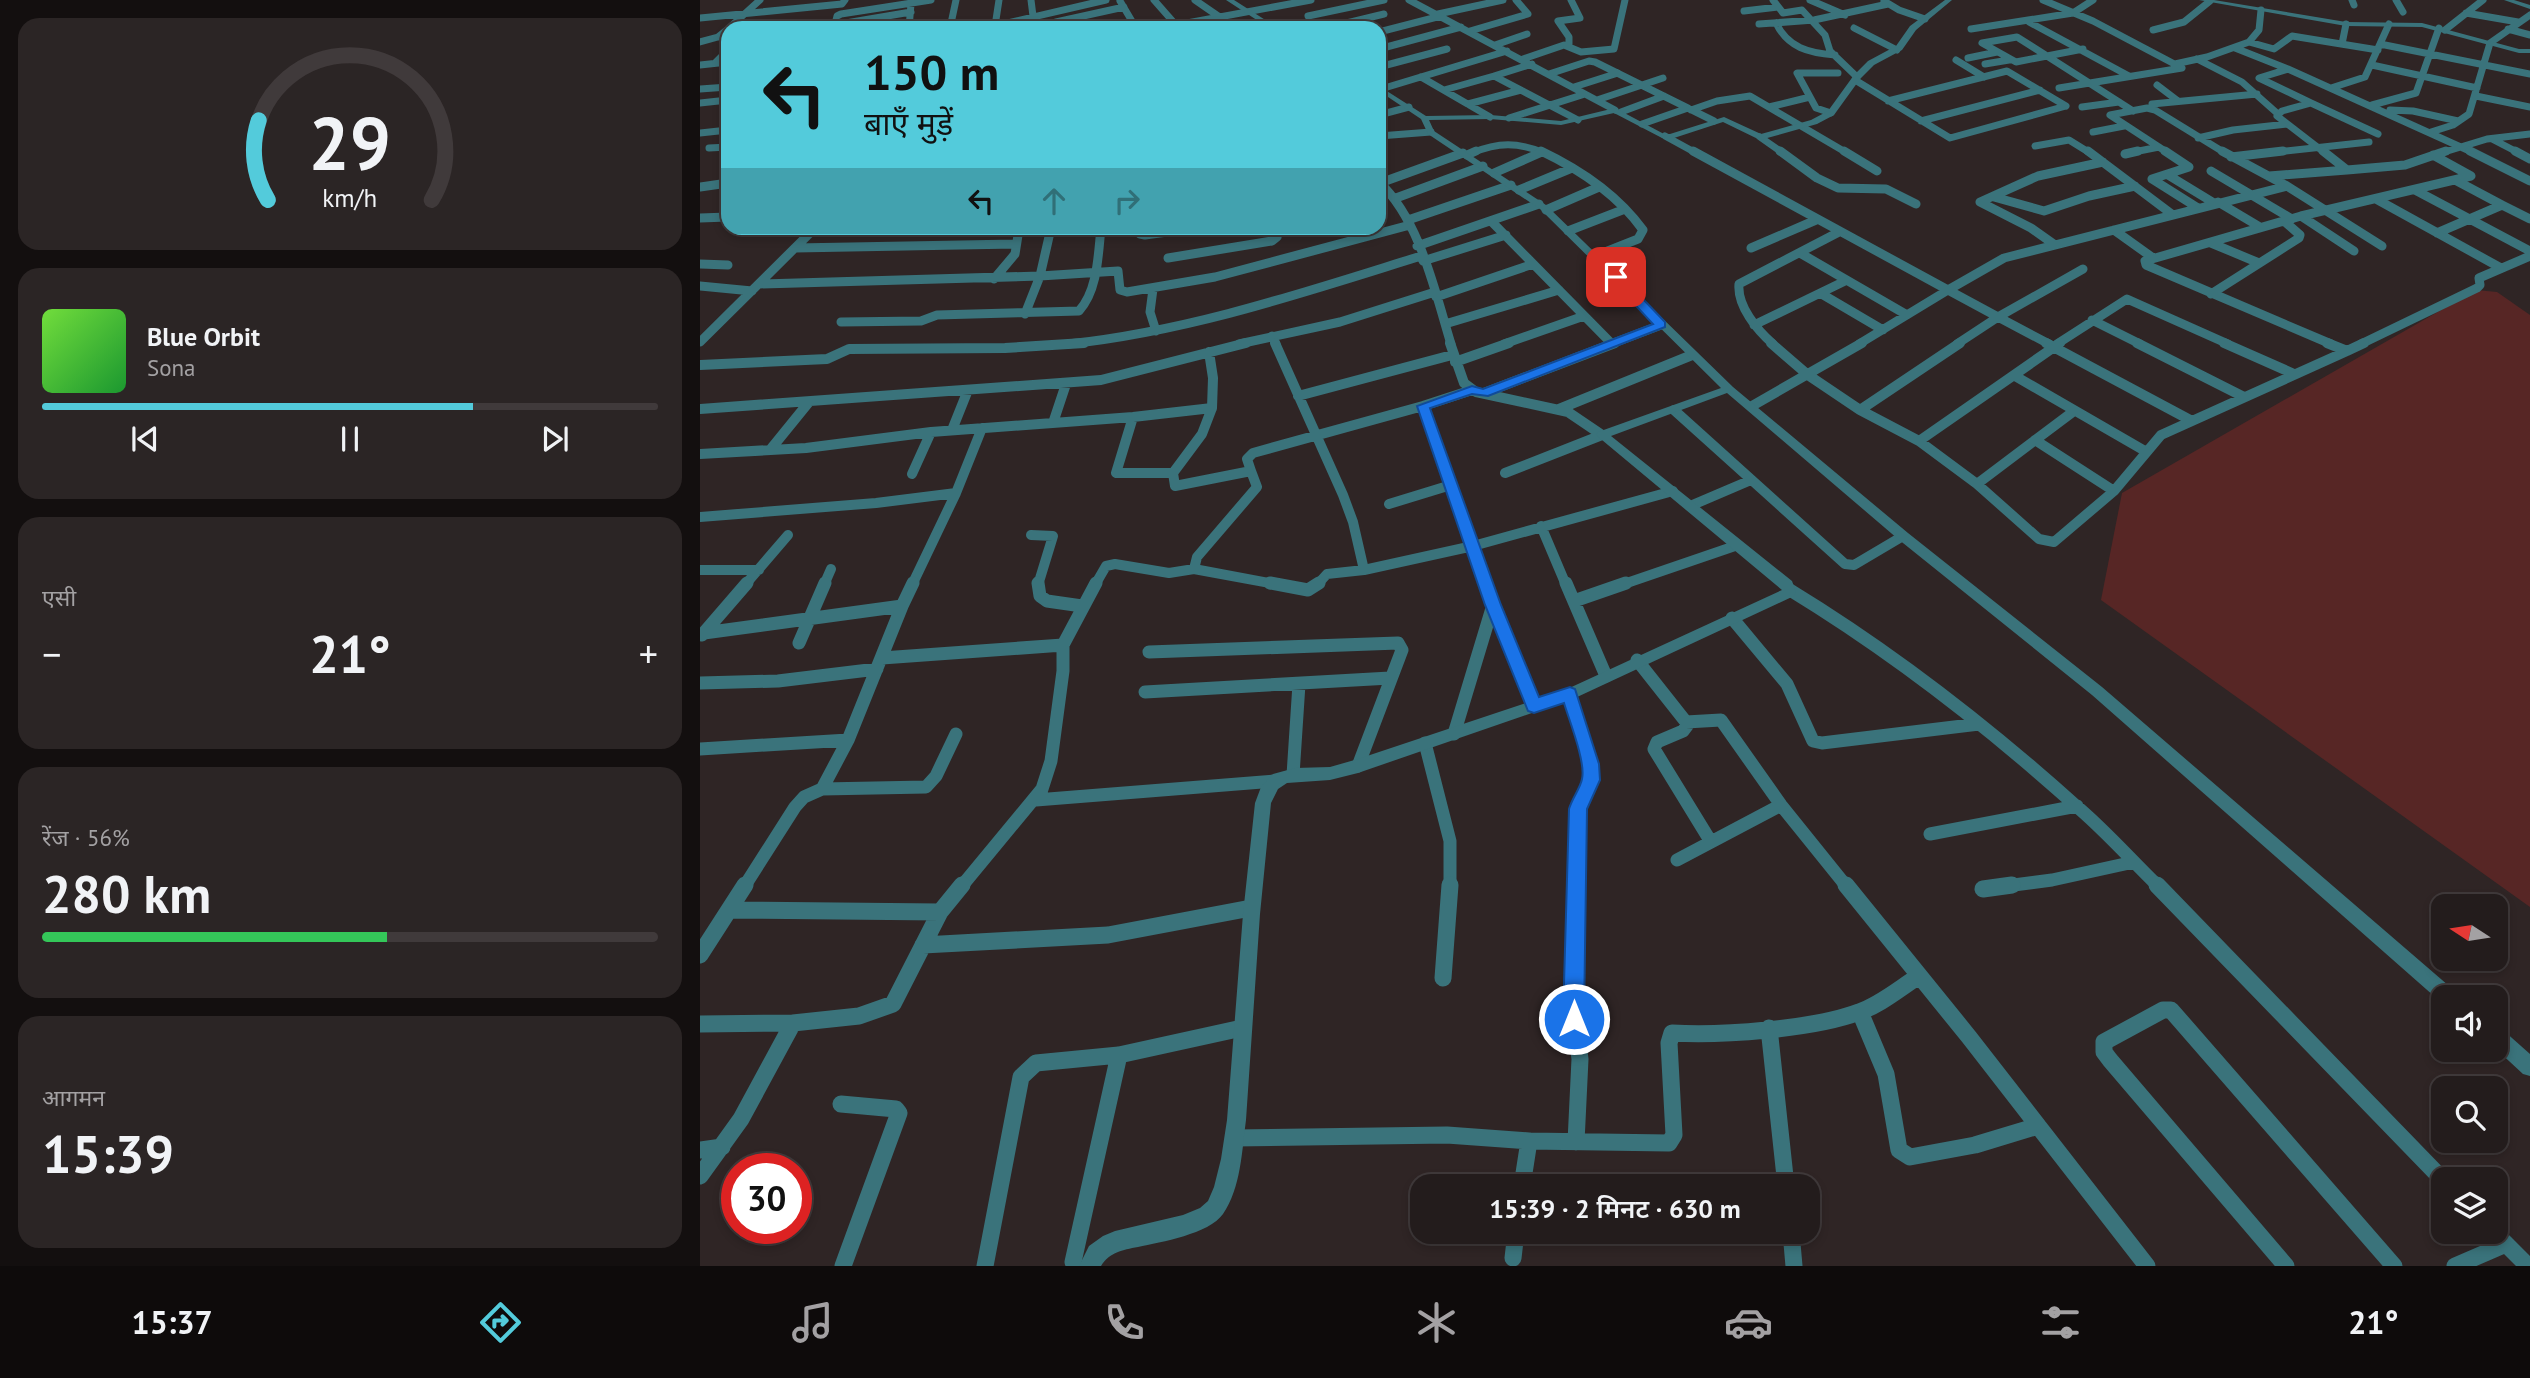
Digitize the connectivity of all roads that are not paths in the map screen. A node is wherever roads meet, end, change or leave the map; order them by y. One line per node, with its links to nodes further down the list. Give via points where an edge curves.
1 (760, 0): 47 (street)
2 (845, 0): 47 (street, via 816,8)
3 (931, 0): 32 (street)
4 (956, 0): 62 (street)
5 (999, 0): 63 (street)
6 (1031, 0): 52 (street)
7 (1106, 0): 29 (street)
8 (1119, 0): 36 (street)
9 (1154, 0): 67 (street)
10 (1195, 0): 55 (street)
11 (1233, 0): 44 (street)
12 (1307, 0): 35 (street)
13 (1384, 0): 34 (street)
14 (1409, 0): 39 (street)
15 (1503, 0): 49 (street)
16 (1516, 0): 87 (street, via 1528,14)
17 (1571, 0): 98 (street, via 1580,18 1558,21 1569,37)
18 (1625, 0): 98 (street, via 1614,49 1581,52)
19 (1773, 0): 37 (street)
20 (1810, 0): 50 (street)
21 (1949, 0): 56 (street)
22 (2043, 0): 45 (street)
23 (2093, 0): 45 (street)
24 (2396, 0): 43 (street)
25 (2470, 0): 28 (street)
26 (2507, 0): 31 (street)
27 (2206, 1): 40 (street); 86 (street, via 2184,22)
28 (2482, 1): 46 (street)
29 (1082, 2): 52 (street)
30 (1886, 2): 50 (street); 56 (street)
31 (2519, 2): 38 (street)
32 (911, 3): 42 (street); 59 (street, via 841,14)
33 (1449, 3): 39 (street)
34 (1365, 4): 48 (street); 53 (street)
35 (1289, 5): 44 (street); 53 (street)
36 (1124, 7): 65 (street); 66 (street)
37 (1778, 7): 41 (street); 57 (street, via 1783,13 1802,10)
38 (2530, 7)
39 (1428, 9): 49 (street)
40 (2261, 10): 78 (street); 94 (street, via 2259,30)
41 (1744, 11)
42 (911, 12): 60 (street); 61 (street)
43 (2403, 12)
44 (1248, 13): 55 (street); 70 (street)
45 (2073, 13): 73 (street); 124 (street)
46 (2466, 13): 74 (street); 83 (street)
47 (744, 14): 54 (street); 58 (street)
48 (1384, 14): 72 (street); 76 (street)
49 (1440, 15): 76 (street); 80 (street)
50 (1845, 15): 57 (street)
51 (2530, 15): 74 (street)
52 (1033, 16): 64 (street)
53 (1308, 16): 71 (street)
54 (700, 18)
55 (1221, 18): 68 (street); 69 (street)
56 (1925, 19): 104 (street)
57 (1814, 20): 75 (street); 109 (street)
58 (737, 21)
59 (837, 21)
60 (865, 21)
61 (910, 21)
62 (952, 21)
63 (996, 21)
64 (1014, 21)
65 (1061, 21)
66 (1132, 21)
67 (1172, 21)
68 (1202, 21)
69 (1223, 21)
70 (1262, 21)
71 (1316, 21)
72 (1356, 21)
73 (2028, 22): 82 (street); 103 (street)
74 (2518, 22): 84 (street)
75 (1776, 23): 77 (street); 109 (street, via 1782,38 1801,50)
76 (1407, 24): 85 (street)
77 (1759, 24)
78 (2346, 24): 79 (street); 96 (street)
79 (2389, 24): 83 (street); 100 (street)
80 (1461, 27): 87 (street); 91 (street)
81 (1854, 29): 104 (street)
82 (1971, 29)
83 (2442, 29): 95 (street); 108 (street)
84 (2508, 29): 90 (street); 95 (street)
85 (1386, 30)
86 (2153, 30)
87 (1470, 31): 97 (street)
88 (1527, 34): 97 (street)
89 (721, 35): 92 (street)
90 (2530, 35)
91 (1427, 36): 99 (street); 102 (street)
92 (718, 37): 93 (street)
93 (700, 42)
94 (2249, 42): 96 (street, via 2274,49 2292,36); 101 (street)
95 (2490, 43): 106 (street); 128 (street)
96 (2342, 44): 100 (street)
97 (1495, 45): 105 (street)
98 (1569, 46): 114 (street)
99 (1386, 47)
100 (2379, 47): 108 (street); 127 (street)
101 (2235, 48): 115 (street); 129 (street)
102 (1447, 49): 118 (street); 121 (street)
103 (2083, 49): 110 (street); 135 (street)
104 (1896, 50): 140 (street, via 1875,60)
105 (1507, 51): 114 (street); 118 (street)
106 (2530, 51)
107 (1997, 52): 110 (street, via 1982,42 2017,37); 112 (street); 117 (street)
108 (2431, 54): 128 (street); 136 (street)
109 (1835, 55): 140 (street)
110 (2050, 56): 117 (street); 141 (street)
111 (721, 57): 119 (street)
112 (1968, 58)
113 (1386, 59): 121 (street)
114 (1523, 59): 122 (street)
115 (2196, 59): 124 (street); 156 (street)
116 (1955, 60): 138 (street)
117 (2010, 60): 123 (street)
118 (1471, 61): 137 (street)
119 (715, 63): 120 (street); 125 (street)
120 (721, 63)
121 (1394, 63): 126 (street)
122 (1532, 64): 131 (street); 134 (street)
123 (1985, 64)
124 (2175, 64): 135 (street, via 2182,69)
125 (700, 65)
126 (1386, 65)
127 (2372, 65): 136 (street); 148 (street, via 2362,79)
128 (2483, 65): 133 (street); 153 (street)
129 (2287, 69): 148 (street); 165 (street, via 2259,78)
130 (1618, 73): 131 (street, via 1589,61); 143 (street); 144 (street)
131 (1549, 74): 144 (street)
132 (1838, 74): 158 (street, via 1797,73)
133 (2530, 74)
134 (1494, 76): 150 (street); 151 (street)
135 (2129, 76): 141 (street)
136 (2423, 76): 153 (street); 169 (street, via 2413,96)
137 (1421, 77): 146 (street); 150 (street)
138 (1984, 77): 152 (street, via 2008,72); 161 (street)
139 (1664, 78): 143 (street)
140 (1856, 79): 161 (street); 179 (street)
141 (2090, 82): 147 (street); 163 (street)
142 (2157, 85): 162 (street)
143 (1643, 86): 157 (street); 159 (street)
144 (1574, 87): 155 (street)
145 (721, 88): 149 (street)
146 (1386, 88)
147 (2059, 88)
148 (2330, 88): 169 (street)
149 (700, 89)
150 (1444, 90): 166 (street)
151 (1521, 90): 166 (street); 167 (street)
152 (2040, 90): 186 (street); 186 (street, via 2067,107 1953,138)
153 (2476, 92): 173 (street); 187 (street, via 2469,114)
154 (1386, 93): 170 (street)
155 (1585, 94): 159 (street); 167 (street)
156 (2257, 94): 162 (street); 180 (street)
157 (1664, 96): 174 (street); 175 (street)
158 (1810, 97): 171 (street); 179 (street, via 1818,109)
159 (1597, 100): 175 (street)
160 (721, 101): 164 (street)
161 (1888, 101): 186 (street)
162 (2178, 101): 168 (street)
163 (2119, 102): 172 (street); 176 (street)
164 (700, 103)
165 (2311, 103): 180 (street); 197 (street)
166 (1468, 104): 181 (street)
167 (1549, 104): 183 (street); 184 (street)
168 (2152, 104)
169 (2371, 106): 177 (street)
170 (1409, 107): 178 (street); 182 (street)
171 (1769, 107): 174 (street, via 1747,96); 190 (street)
172 (2082, 107)
173 (2530, 107)
174 (1689, 109): 185 (street); 188 (street)
175 (1618, 111): 184 (street); 188 (street)
176 (2133, 111): 191 (street, via 2109,116); 202 (street, via 2152,108)
177 (2384, 111): 187 (street, via 2413,111); 195 (street)
178 (1386, 112)
179 (1831, 113): 190 (street)
180 (2278, 114): 189 (street)
181 (1490, 117): 182 (street); 183 (street)
182 (1424, 118): 193 (street)
183 (1509, 118): 184 (street)
184 (1578, 120)
185 (1714, 121): 200 (street); 201 (street, via 1730,120)
186 (1921, 121)
187 (2458, 121): 195 (street)
188 (1642, 124): 200 (street)
189 (2287, 124): 202 (street); 206 (street)
190 (1799, 126): 201 (street); 221 (street)
191 (2124, 126): 194 (street); 208 (street)
192 (721, 131): 196 (street)
193 (1431, 132): 199 (street); 212 (street)
194 (2093, 132)
195 (2431, 132): 209 (street)
196 (700, 133)
197 (2378, 134)
198 (2530, 134): 203 (street)
199 (1386, 135)
200 (1665, 136): 254 (street)
201 (1760, 137): 242 (street, via 1836,187 1891,190)
202 (2198, 138): 215 (street)
203 (2491, 139): 209 (street); 216 (street)
204 (2369, 142): 206 (street)
205 (2035, 146): 217 (street, via 2069,140)
206 (2315, 146): 215 (street); 220 (street)
207 (721, 147): 210 (street)
208 (2159, 147): 213 (street); 223 (street, via 2189,167)
209 (2462, 147): 214 (street); 227 (street)
210 (709, 148)
211 (1542, 152): 212 (street, via 1503,143); 218 (street); 219 (street)
212 (1465, 154): 219 (street); 226 (street)
213 (2124, 154)
214 (2433, 155): 220 (street, via 2410,164); 225 (street, via 2471,175)
215 (2231, 157): 224 (street)
216 (2530, 159)
217 (2104, 162): 229 (street); 238 (street, via 2038,176)
218 (1572, 168): 232 (street); 233 (street)
219 (1488, 169): 233 (street); 237 (street)
220 (2347, 170): 224 (street)
221 (1877, 171)
222 (2211, 171): 236 (street)
223 (2168, 175): 241 (street); 245 (street, via 2152,179)
224 (2269, 176): 230 (street)
225 (2455, 180): 235 (street); 243 (street)
226 (1386, 181)
227 (2530, 181)
228 (721, 184): 231 (street)
229 (2134, 186): 238 (street, via 2044,211); 248 (street)
230 (2287, 186): 236 (street); 247 (street)
231 (700, 187)
232 (1599, 187): 244 (street); 246 (street)
233 (1515, 188): 244 (street); 256 (street)
234 (1386, 189): 237 (street)
235 (2415, 190): 240 (street); 252 (street)
236 (2251, 194): 241 (street); 251 (street)
237 (1394, 197): 239 (street); 256 (street)
238 (1994, 197): 272 (street, via 1980,203)
239 (1386, 198)
240 (2376, 199): 247 (street); 262 (street)
241 (2216, 202): 245 (street); 257 (street)
242 (1916, 204)
243 (2502, 205): 252 (street); 253 (street)
244 (1542, 207): 255 (street); 260 (street)
245 (2198, 208): 248 (street)
246 (1625, 209): 260 (street); 280 (street, via 1641,227 1641,236)
247 (2326, 210): 251 (street); 274 (street)
248 (2174, 215): 259 (street)
249 (721, 217): 250 (street)
250 (700, 218)
251 (2292, 219): 257 (street); 277 (street); 284 (street, via 2300,237)
252 (2472, 219): 262 (street); 279 (street)
253 (2530, 219)
254 (1816, 220): 261 (street); 276 (street)
255 (1491, 221): 269 (street); 273 (street)
256 (1409, 222): 258 (street); 273 (street)
257 (2260, 227): 270 (street)
258 (1386, 229)
259 (2114, 230): 272 (street); 282 (street)
260 (1568, 231): 280 (street)
261 (1839, 232): 278 (street); 298 (street)
262 (2437, 233): 288 (street)
263 (808, 235): 275 (street)
264 (1018, 235): 271 (street)
265 (1049, 235): 291 (street)
266 (1100, 235): 290 (street)
267 (1276, 235): 281 (street, via 1272,241)
268 (1364, 235): 296 (street, via 1251,268)
269 (1506, 235): 283 (street); 286 (street)
270 (2211, 243): 282 (street); 284 (street)
271 (1015, 244): 275 (street); 292 (street, via 1015,254)
272 (2055, 245): 298 (street, via 1996,261)
273 (1417, 246): 283 (street)
274 (2382, 246)
275 (795, 248): 295 (street)
276 (1751, 248)
277 (2354, 251)
278 (1800, 253): 293 (street); 310 (street, via 1739,284 1738,294)
279 (2530, 253): 288 (street)
280 (1595, 256): 309 (street)
281 (1168, 258)
282 (2153, 258): 301 (street, via 2146,265)
283 (1422, 259): 300 (street); 314 (street)
284 (2259, 263): 301 (street)
285 (700, 264): 287 (street)
286 (1533, 264): 297 (street); 300 (street)
287 (728, 265)
288 (2501, 268): 319 (street, via 2479,278 2477,288)
289 (2083, 269): 305 (street)
290 (1095, 272): 291 (street); 296 (street, via 1120,271 1123,292); 302 (street, via 1082,309)
291 (1040, 276): 292 (street); 302 (street)
292 (994, 279): 295 (street)
293 (1845, 281): 299 (street); 303 (street)
294 (700, 286): 295 (street)
295 (756, 288): 312 (street)
296 (1153, 289): 314 (street, via 1150,312)
297 (1559, 290): 304 (street); 308 (street)
298 (1948, 290): 303 (street); 305 (street)
299 (1819, 293): 310 (street); 313 (street)
300 (1436, 294): 308 (street); 315 (street)
301 (2211, 295): 319 (street)
302 (1025, 314): 307 (street)
303 (1907, 315): 313 (street)
304 (1584, 316): 317 (street); 322 (street)
305 (1998, 317): 318 (street); 340 (street)
306 (2092, 320): 318 (street); 324 (street, via 2124,300 2132,300); 332 (street)
307 (841, 322)
308 (1445, 324): 322 (street)
309 (1661, 325): 317 (street); 321 (street)
310 (1754, 325): 325 (street)
311 (700, 328): 312 (street)
312 (713, 329): 316 (street)
313 (1883, 330): 325 (street)
314 (1156, 331): 323 (street, via 1030,348 849,349 827,359)
315 (1272, 336): 320 (street); 331 (street)
316 (700, 342)
317 (1612, 344): 330 (street)
318 (2053, 347): 326 (street); 343 (street)
319 (2347, 351): 324 (street)
320 (1209, 352): 327 (street, via 1112,378); 336 (street)
321 (1692, 355): 328 (street); 337 (street)
322 (1454, 359): 330 (street, via 1464,383); 331 (street)
323 (700, 365)
324 (2294, 374): 332 (street)
325 (1808, 375): 334 (street); 340 (street)
326 (2015, 376): 341 (street); 351 (street)
327 (1066, 384): 329 (street); 344 (street)
328 (1729, 389): 334 (street); 339 (street)
329 (968, 390): 333 (street); 346 (street)
330 (1478, 391): 335 (street); 337 (street)
331 (1298, 396): 349 (street)
332 (2244, 397): 343 (street)
333 (809, 402): 338 (street); 352 (street)
334 (1758, 404): 371 (street)
335 (1423, 406): 349 (street); 361 (street)
336 (1212, 408): 342 (street); 356 (street, via 1202,434)
337 (1559, 408): 348 (street)
338 (700, 409)
339 (1674, 410): 348 (street); 359 (street)
340 (1860, 410): 351 (street)
341 (2074, 411): 350 (street); 353 (street)
342 (1133, 417): 344 (street); 356 (street, via 1116,473)
343 (2192, 421): 353 (street, via 2161,435)
344 (1053, 423): 345 (street)
345 (982, 428): 346 (street); 364 (street)
346 (952, 430): 347 (street)
347 (931, 432): 352 (street); 358 (street)
348 (1602, 435): 357 (street); 362 (street)
349 (1317, 436): 355 (street, via 1249,455 1246,463); 378 (street, via 1353,523)
350 (2035, 440): 360 (street); 363 (street)
351 (1919, 441): 360 (street)
352 (770, 450): 354 (street)
353 (2145, 451): 363 (street)
354 (700, 454)
355 (1251, 471): 356 (street, via 1178,486); 375 (street, via 1257,487 1198,557)
356 (1173, 473)
357 (1505, 473)
358 (912, 474)
359 (1751, 480): 366 (street); 371 (street, via 1845,564 1854,565)
360 (1976, 484): 363 (street, via 2048,542 2064,536)
361 (1451, 485): 365 (street); 372 (street)
362 (1674, 491): 366 (street); 368 (street)
363 (2114, 491)
364 (956, 493): 367 (street); 382 (street)
365 (1389, 504)
366 (1690, 506): 373 (street)
367 (700, 517)
368 (1541, 526): 372 (street); 380 (street)
369 (788, 535): 377 (street)
370 (1031, 536): 383 (street, via 1053,536 1038,584 1040,596)
371 (1903, 536): 427 (street, via 2097,691)
372 (1474, 546): 378 (street); 381 (street)
373 (1735, 546): 379 (street); 380 (street)
374 (831, 569): 386 (street)
375 (1194, 569): 378 (street, via 1308,590 1326,574); 383 (street, via 1170,573 1110,565)
376 (700, 570): 377 (street)
377 (759, 570): 385 (street)
378 (1364, 570)
379 (1790, 590): 387 (street); 402 (street)
380 (1574, 601): 394 (street)
381 (1493, 605): 400 (street); 404 (street)
382 (902, 606): 386 (street); 393 (street)
383 (1082, 606): 390 (street)
384 (700, 616): 385 (street)
385 (718, 616): 388 (street)
386 (810, 618): 388 (street); 389 (street)
387 (1731, 618): 392 (street); 402 (street, via 1787,684 1816,742)
388 (702, 635)
389 (799, 643)
390 (1063, 645): 393 (street); 412 (street, via 1051,761)
391 (1149, 652): 395 (street, via 1398,643 1402,650)
392 (1637, 660): 394 (street); 401 (street)
393 (879, 663): 396 (street, via 778,681); 405 (street)
394 (1606, 676): 399 (street)
395 (1390, 678): 397 (street); 408 (street)
396 (700, 683)
397 (1299, 684): 398 (street); 409 (street)
398 (1145, 692)
399 (1570, 694): 400 (street); 440 (street, via 1592,774 1578,809 1573,1005 1580,1059)
400 (1534, 706): 404 (street)
401 (1689, 723): 413 (street, via 1721,720); 416 (street, via 1683,731 1657,742 1654,749)
402 (1979, 724): 414 (street)
403 (956, 734): 411 (street, via 926,787)
404 (1454, 734): 406 (street)
405 (848, 740): 407 (street); 411 (street)
406 (1425, 743): 408 (street); 426 (street, via 1450,841)
407 (700, 748)
408 (1358, 766): 409 (street, via 1327,774)
409 (1293, 775): 410 (street)
410 (1274, 781): 412 (street); 420 (street, via 1263,803)
411 (822, 789): 421 (street, via 795,807)
412 (1036, 800): 422 (street)
413 (1782, 805): 416 (street); 425 (street)
414 (2077, 806): 415 (street); 418 (street)
415 (1930, 834)
416 (1712, 842): 417 (street)
417 (1677, 860)
418 (2134, 862): 419 (street); 443 (street)
419 (1983, 889)
420 (1251, 908): 423 (street, via 1108,935); 431 (street)
421 (730, 910): 422 (street); 424 (street)
422 (940, 912): 423 (street)
423 (923, 945): 429 (street, via 892,1004 859,1016)
424 (700, 955)
425 (1919, 976): 428 (street); 437 (street)
426 (1443, 978)
427 (2435, 985)
428 (1860, 1012): 432 (street); 437 (street, via 1886,1074 1896,1138 1905,1156 1979,1147)
429 (793, 1023): 430 (street); 441 (street)
430 (700, 1024)
431 (1242, 1028): 434 (street); 438 (street)
432 (1769, 1028): 440 (street, via 1702,1035 1672,1032 1674,1135 1669,1143); 445 (street)
433 (2508, 1048): 435 (street)
434 (1119, 1055): 452 (street); 454 (street, via 1036,1063 1025,1070)
435 (2530, 1067)
436 (841, 1104): 453 (street, via 899,1113)
437 (2038, 1126): 456 (street)
438 (1234, 1138): 439 (street, via 1447,1135); 452 (street, via 1227,1184 1213,1211 1187,1224 1115,1241)
439 (1529, 1141): 440 (street); 444 (street)
440 (1576, 1142)
441 (722, 1147): 442 (street); 446 (street)
442 (700, 1150)
443 (2431, 1168)
444 (1524, 1174)
445 (1785, 1174)
446 (700, 1177)
447 (1515, 1244): 451 (street)
448 (1792, 1244): 455 (street)
449 (2490, 1244): 459 (street)
450 (2506, 1244): 460 (street)
451 (1513, 1258)
452 (1081, 1261)
453 (843, 1266)
454 (985, 1266)
455 (1794, 1266)
456 (2147, 1266)
457 (2286, 1266): 458 (street, via 2110,1060 2104,1042 2171,1010)
458 (2394, 1266)
459 (2455, 1266)
460 (2528, 1266)

